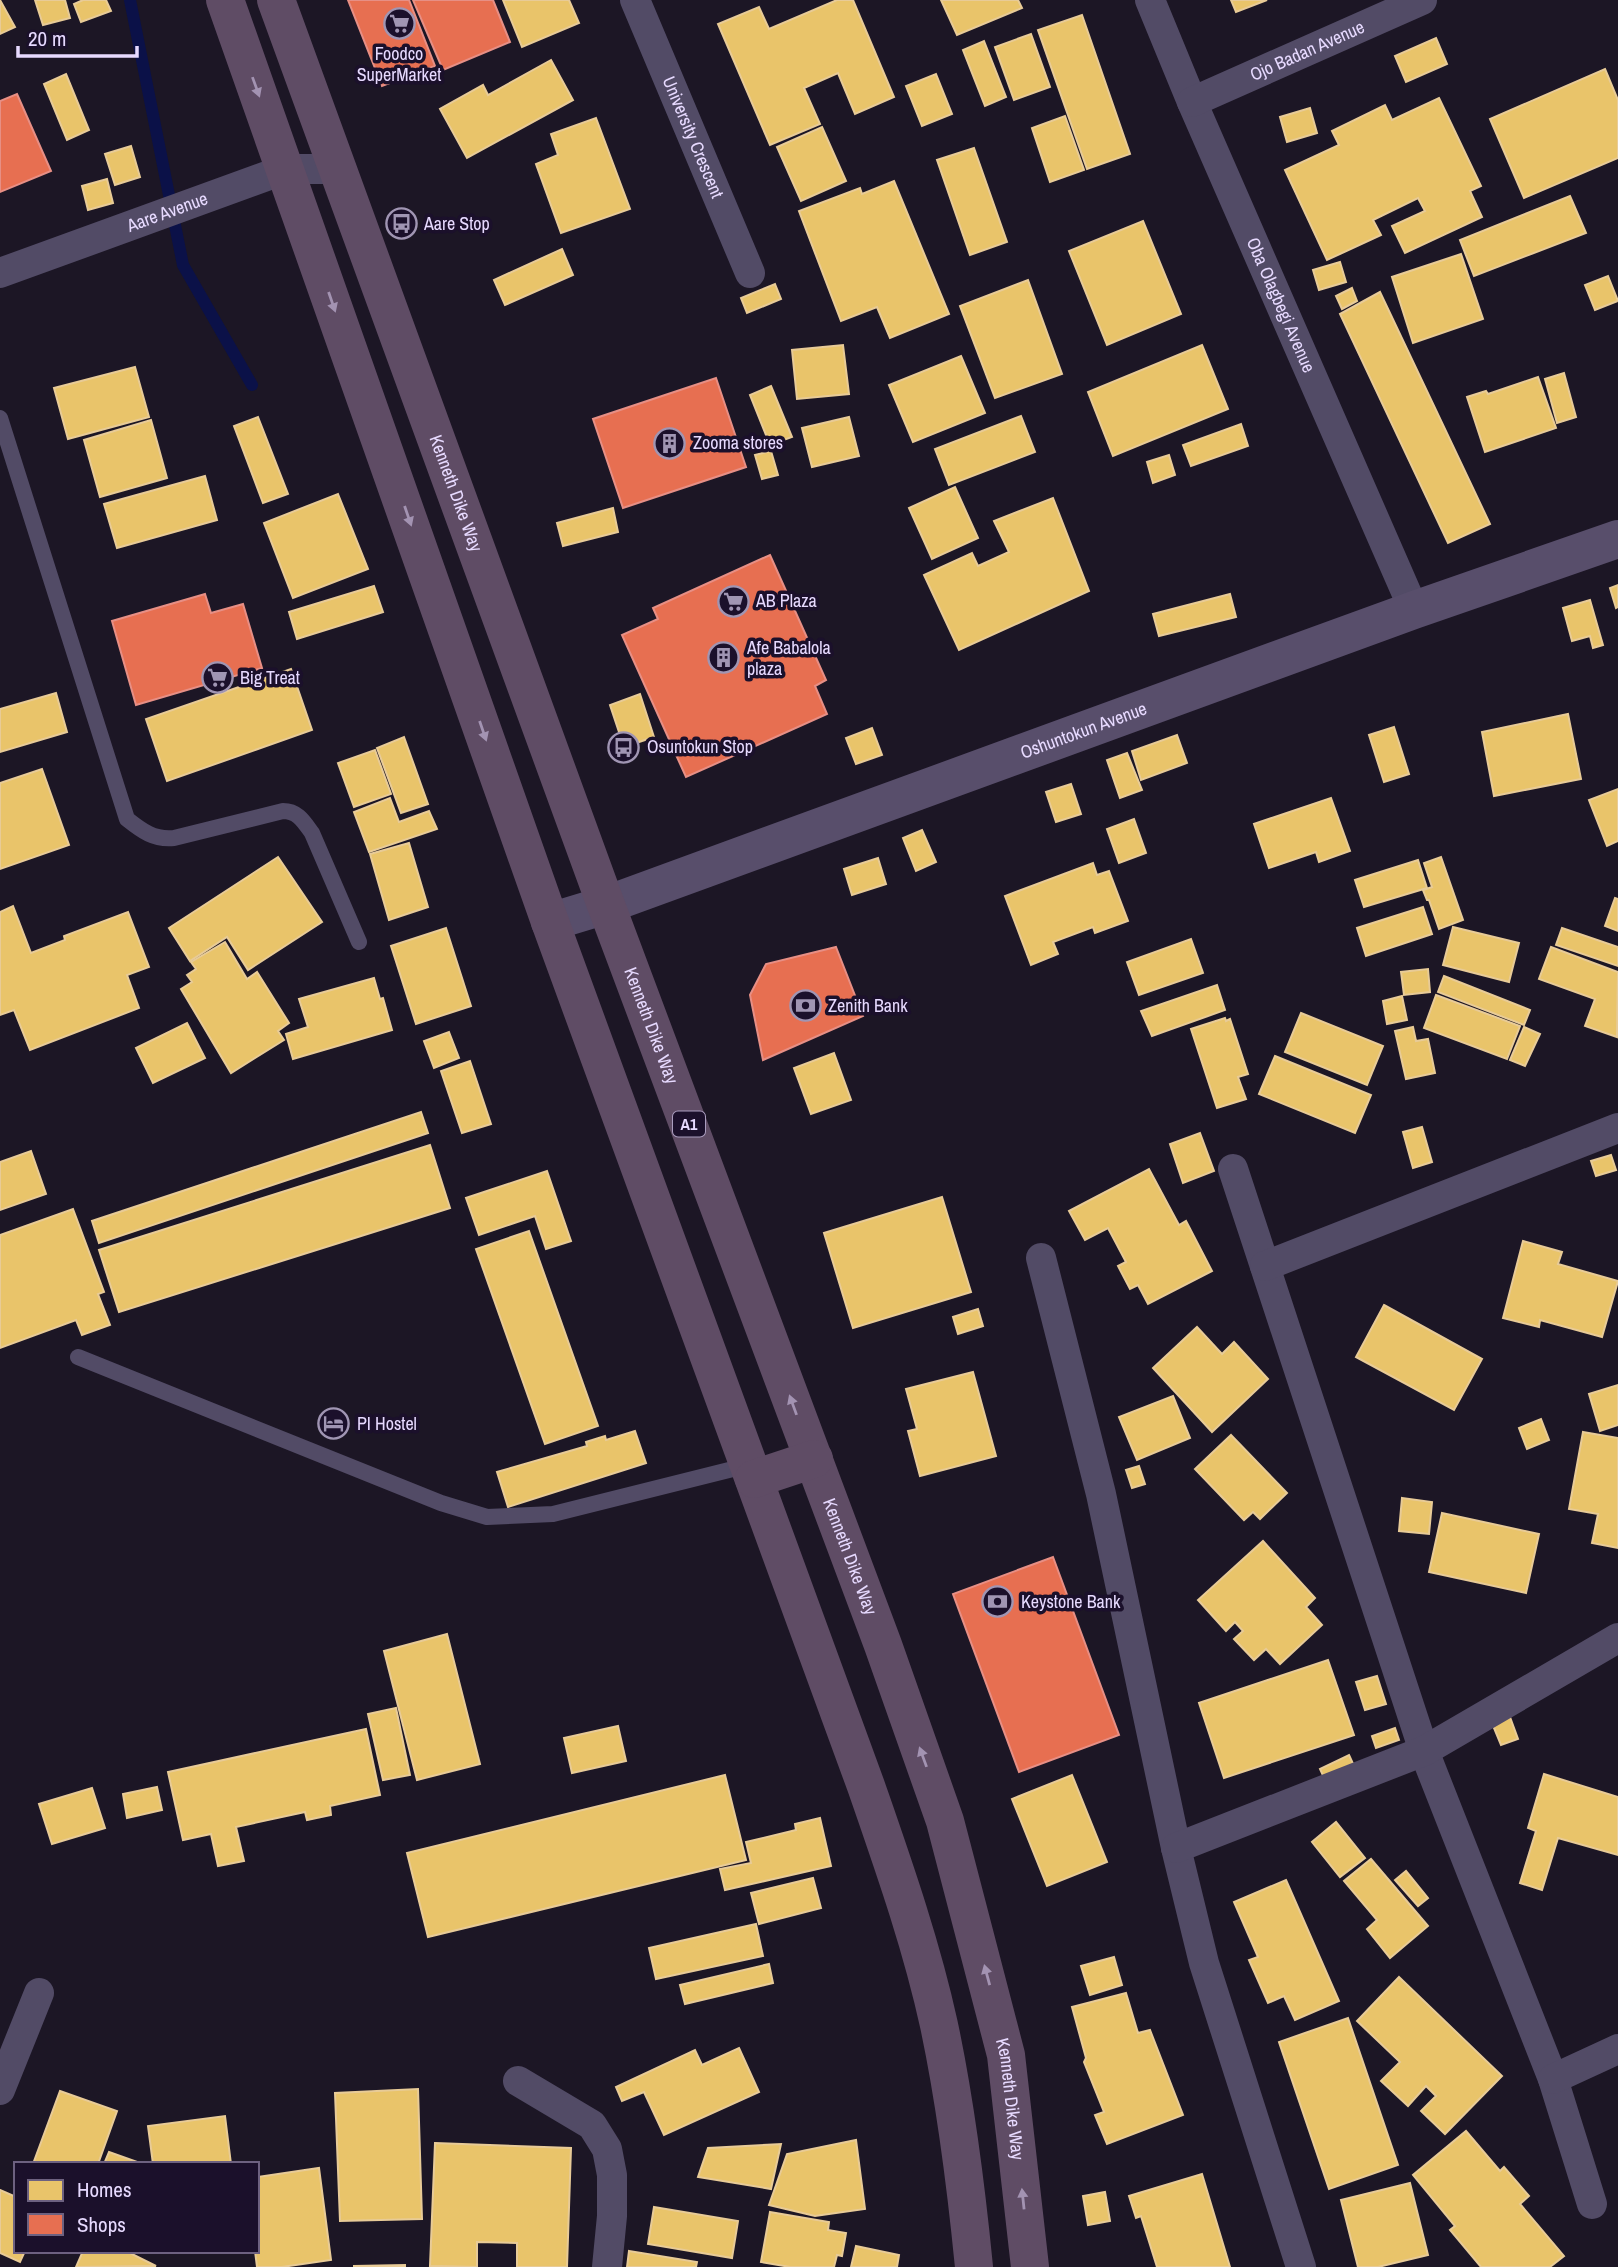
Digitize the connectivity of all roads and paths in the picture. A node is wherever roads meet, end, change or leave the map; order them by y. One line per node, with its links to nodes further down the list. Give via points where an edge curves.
1 (225, 0): 7 (highway, one-way to 7)
2 (276, 0): 8 (highway, Kenneth Dike Way / A1)
3 (635, 0): 10 (street, University Crescent)
4 (1150, 0): 6 (street, Oba Olagbegi Avenue)
5 (1422, 0): 6 (street, Ojo Badan Avenue)
6 (1192, 102): 13 (street, Oba Olagbegi Avenue)
7 (286, 169): 8 (street, Aare Avenue); 9 (street, Aare Avenue); 15 (highway, one-way to 15)
8 (338, 169): 14 (highway, Kenneth Dike Way / A1)
9 (0, 272)
10 (750, 274)
11 (0, 418): 16 (lane, via 127,819 161,839 292,811 312,833)
12 (1618, 539): 13 (main road, Oshuntokun Avenue)
13 (1414, 610): 14 (main road, Oshuntokun Avenue)
14 (607, 905): 15 (main road, Oshuntokun Avenue); 22 (highway, Kenneth Dike Way / A1, one-way to 14)
15 (550, 922): 23 (highway)
16 (359, 942)
17 (1618, 1128): 20 (street)
18 (1233, 1169): 20 (street)
19 (1041, 1258): 26 (street, via 1101,1494)
20 (1265, 1265): 25 (street)
21 (78, 1357): 23 (lane, via 441,1503 487,1517 553,1514)
22 (814, 1459): 23 (highway); 35 (highway, Kenneth Dike Way / A1, one-way to 22, via 1006,2055 981,1951 945,1821)
23 (751, 1472): 34 (highway, via 903,1894 941,2036 962,2148)
24 (1618, 1638): 25 (street)
25 (1424, 1751): 26 (street); 29 (street)
26 (1176, 1848): 36 (street, via 1204,1963)
27 (39, 1993): 31 (street)
28 (1618, 2049): 29 (street)
29 (1553, 2079): 32 (street)
30 (518, 2081): 33 (street, via 592,2125 607,2149 612,2216)
31 (0, 2090)
32 (1591, 2204)
33 (607, 2267)
34 (974, 2267)
35 (1030, 2267)
36 (1301, 2267)

